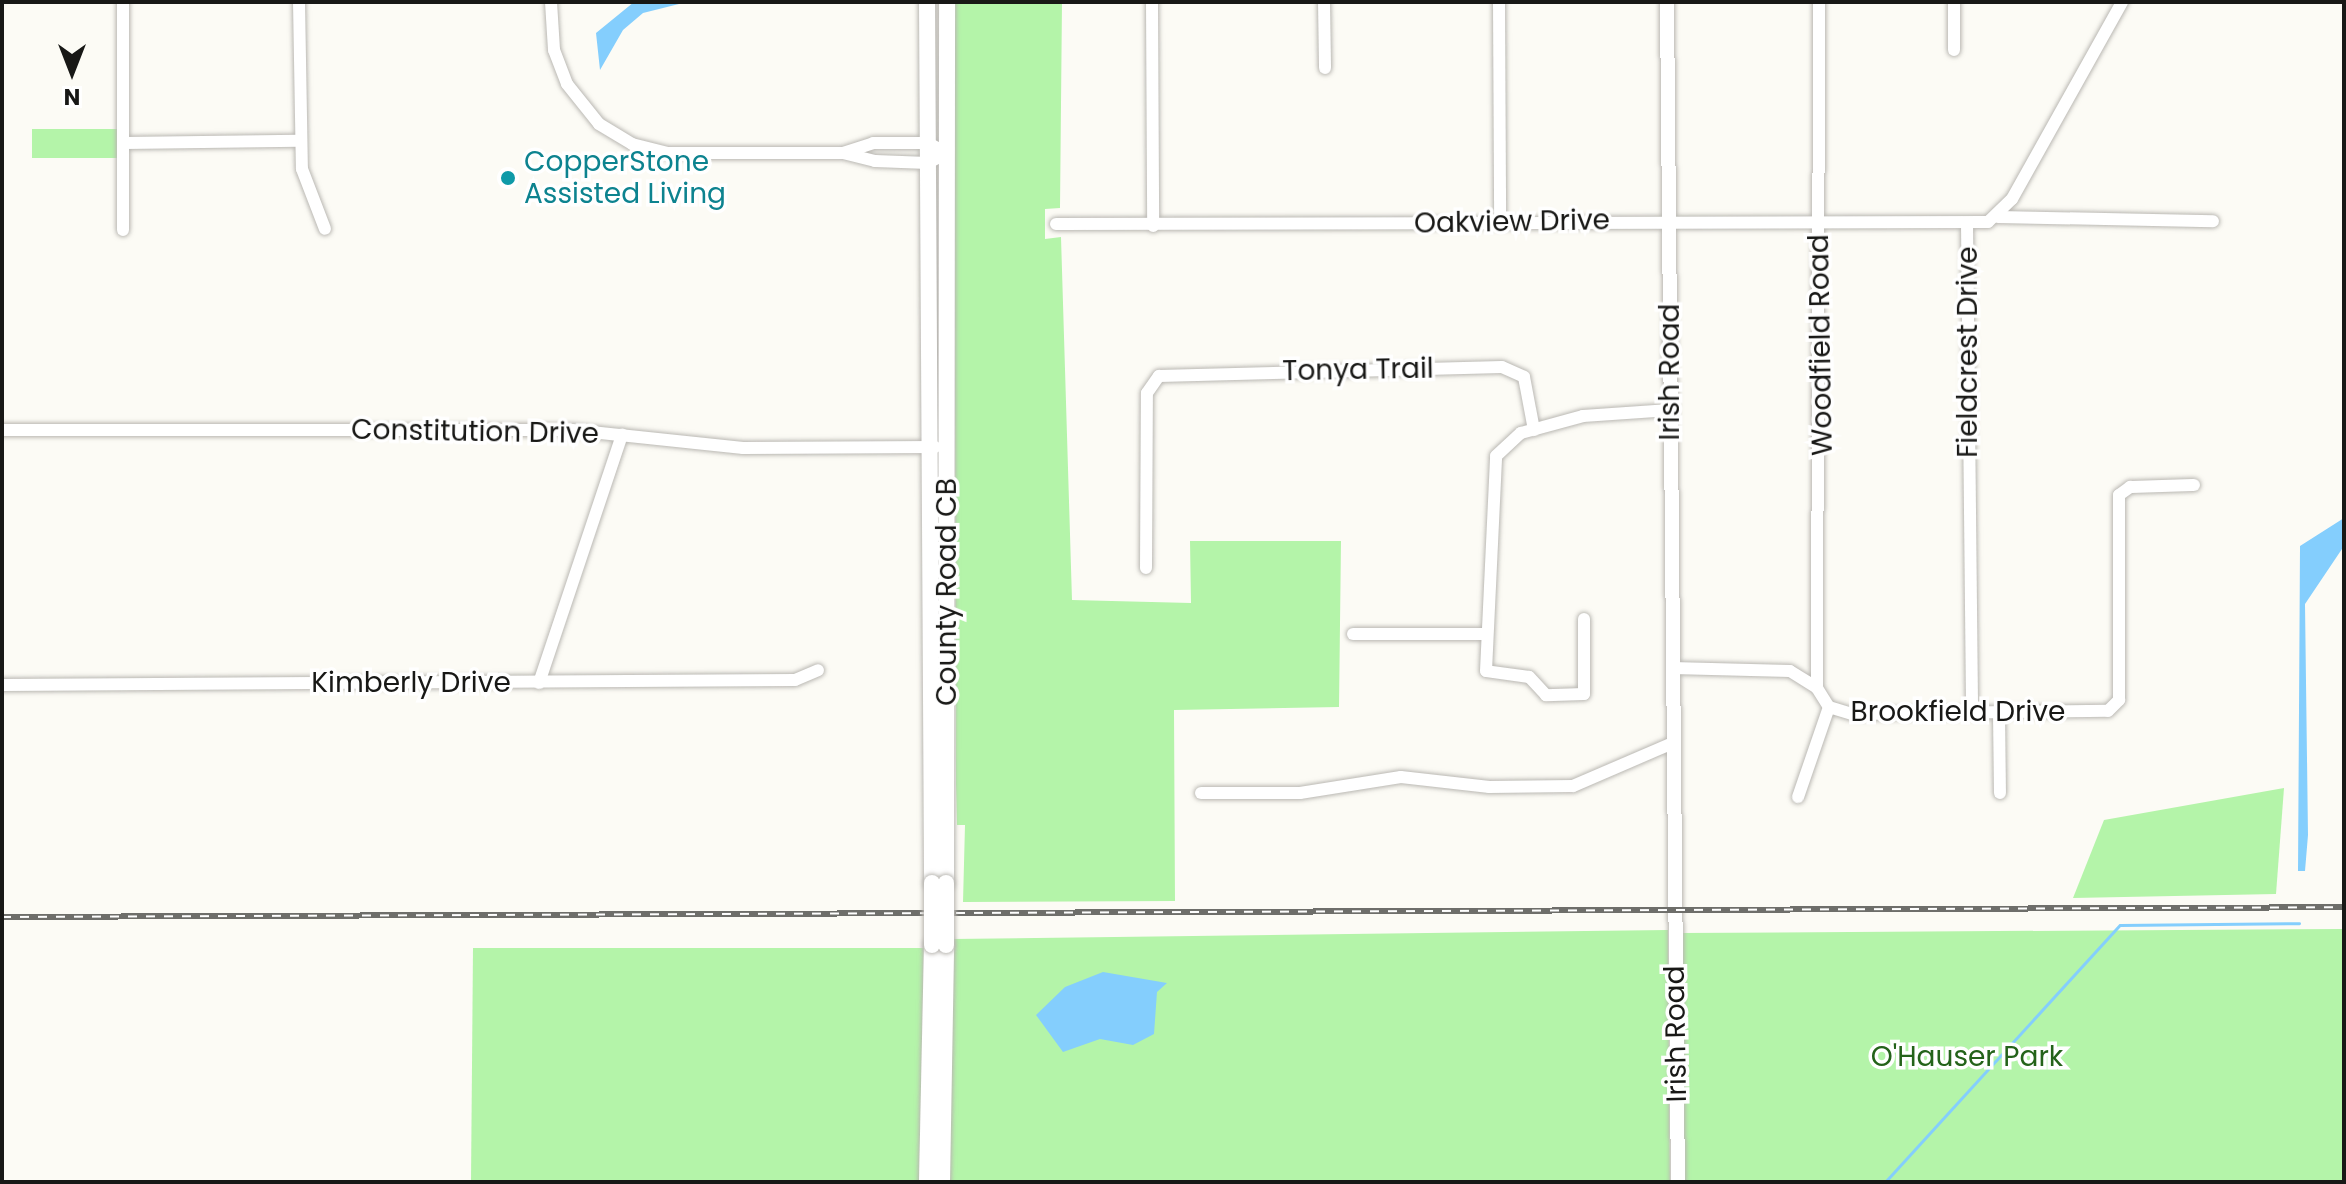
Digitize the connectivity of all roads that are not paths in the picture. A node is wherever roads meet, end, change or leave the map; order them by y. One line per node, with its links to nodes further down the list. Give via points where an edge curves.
1 (123, 2): 16 (street)
2 (299, 2): 15 (street)
3 (551, 2): 18 (street, via 554,50 567,84 616,136 667,153)
4 (927, 2): 17 (main road, County Road CB)
5 (947, 2): 19 (main road, County Road CB)
6 (1152, 2): 28 (street)
7 (1324, 2): 14 (street)
8 (1499, 2): 23 (street)
9 (1667, 2): 24 (street, Irish Road)
10 (1819, 2): 26 (street, Woodfield Road)
11 (1954, 2): 13 (street)
12 (2122, 2): 21 (street, Fieldcrest Drive)
13 (1954, 50)
14 (1325, 68)
15 (299, 141): 16 (street); 29 (street)
16 (125, 143): 30 (street)
17 (928, 143): 18 (street, via 873,143); 19 (street); 20 (main road, County Road CB)
18 (843, 153): 20 (street)
19 (947, 153): 20 (street); 35 (main road, County Road CB)
20 (928, 163): 36 (main road, County Road CB)
21 (1998, 217): 22 (street); 27 (street, Fieldcrest Drive)
22 (2213, 221)
23 (1500, 223): 24 (street, Oakview Drive); 28 (street, Oakview Drive)
24 (1669, 223): 26 (street, Oakview Drive); 31 (street, Irish Road)
25 (1056, 224): 28 (street, Oakview Drive)
26 (1819, 224): 27 (street, Oakview Drive); 46 (street, Woodfield Road)
27 (1967, 224): 48 (street, Fieldcrest Drive)
28 (1153, 226)
29 (325, 229)
30 (123, 230)
31 (1670, 410): 33 (street, via 1596,414); 42 (street, Irish Road)
32 (2, 430): 34 (street, Constitution Drive)
33 (1534, 430): 38 (street, Tonya Trail, via 1524,377 1502,367 1166,375 1152,381 1147,393); 41 (street, via 1512,439 1496,456)
34 (622, 435): 36 (street, Constitution Drive, via 743,448); 44 (street)
35 (947, 446): 36 (street, Constitution Drive); 54 (main road, County Road CB)
36 (928, 447): 54 (main road, County Road CB)
37 (2194, 485): 49 (street, Brookfield Drive, via 2121,491 2116,706)
38 (1146, 568)
39 (1584, 619): 41 (street, via 1584,694 1546,695 1529,677 1488,675)
40 (1353, 634): 41 (street)
41 (1487, 634)
42 (1672, 668): 46 (street, Brookfield Drive, via 1778,668); 50 (street, Irish Road)
43 (818, 670): 44 (street, Kimberly Drive, via 795,680)
44 (539, 683): 45 (street, Kimberly Drive)
45 (2, 685)
46 (1817, 688): 47 (street, Brookfield Drive)
47 (1829, 707): 48 (street, Brookfield Drive, via 1852,714); 53 (street)
48 (1972, 713): 49 (street, Brookfield Drive)
49 (1999, 713): 52 (street)
50 (1673, 743): 51 (street, via 1573,786 1489,787 1401,777 1300,793); 58 (street, Irish Road)
51 (1201, 793)
52 (2000, 793)
53 (1798, 797)
54 (939, 883): 55 (main road, County Road CB, bridge)
55 (939, 945): 56 (main road, County Road CB); 57 (main road, County Road CB)
56 (927, 1182)
57 (942, 1182)
58 (1678, 1182)

